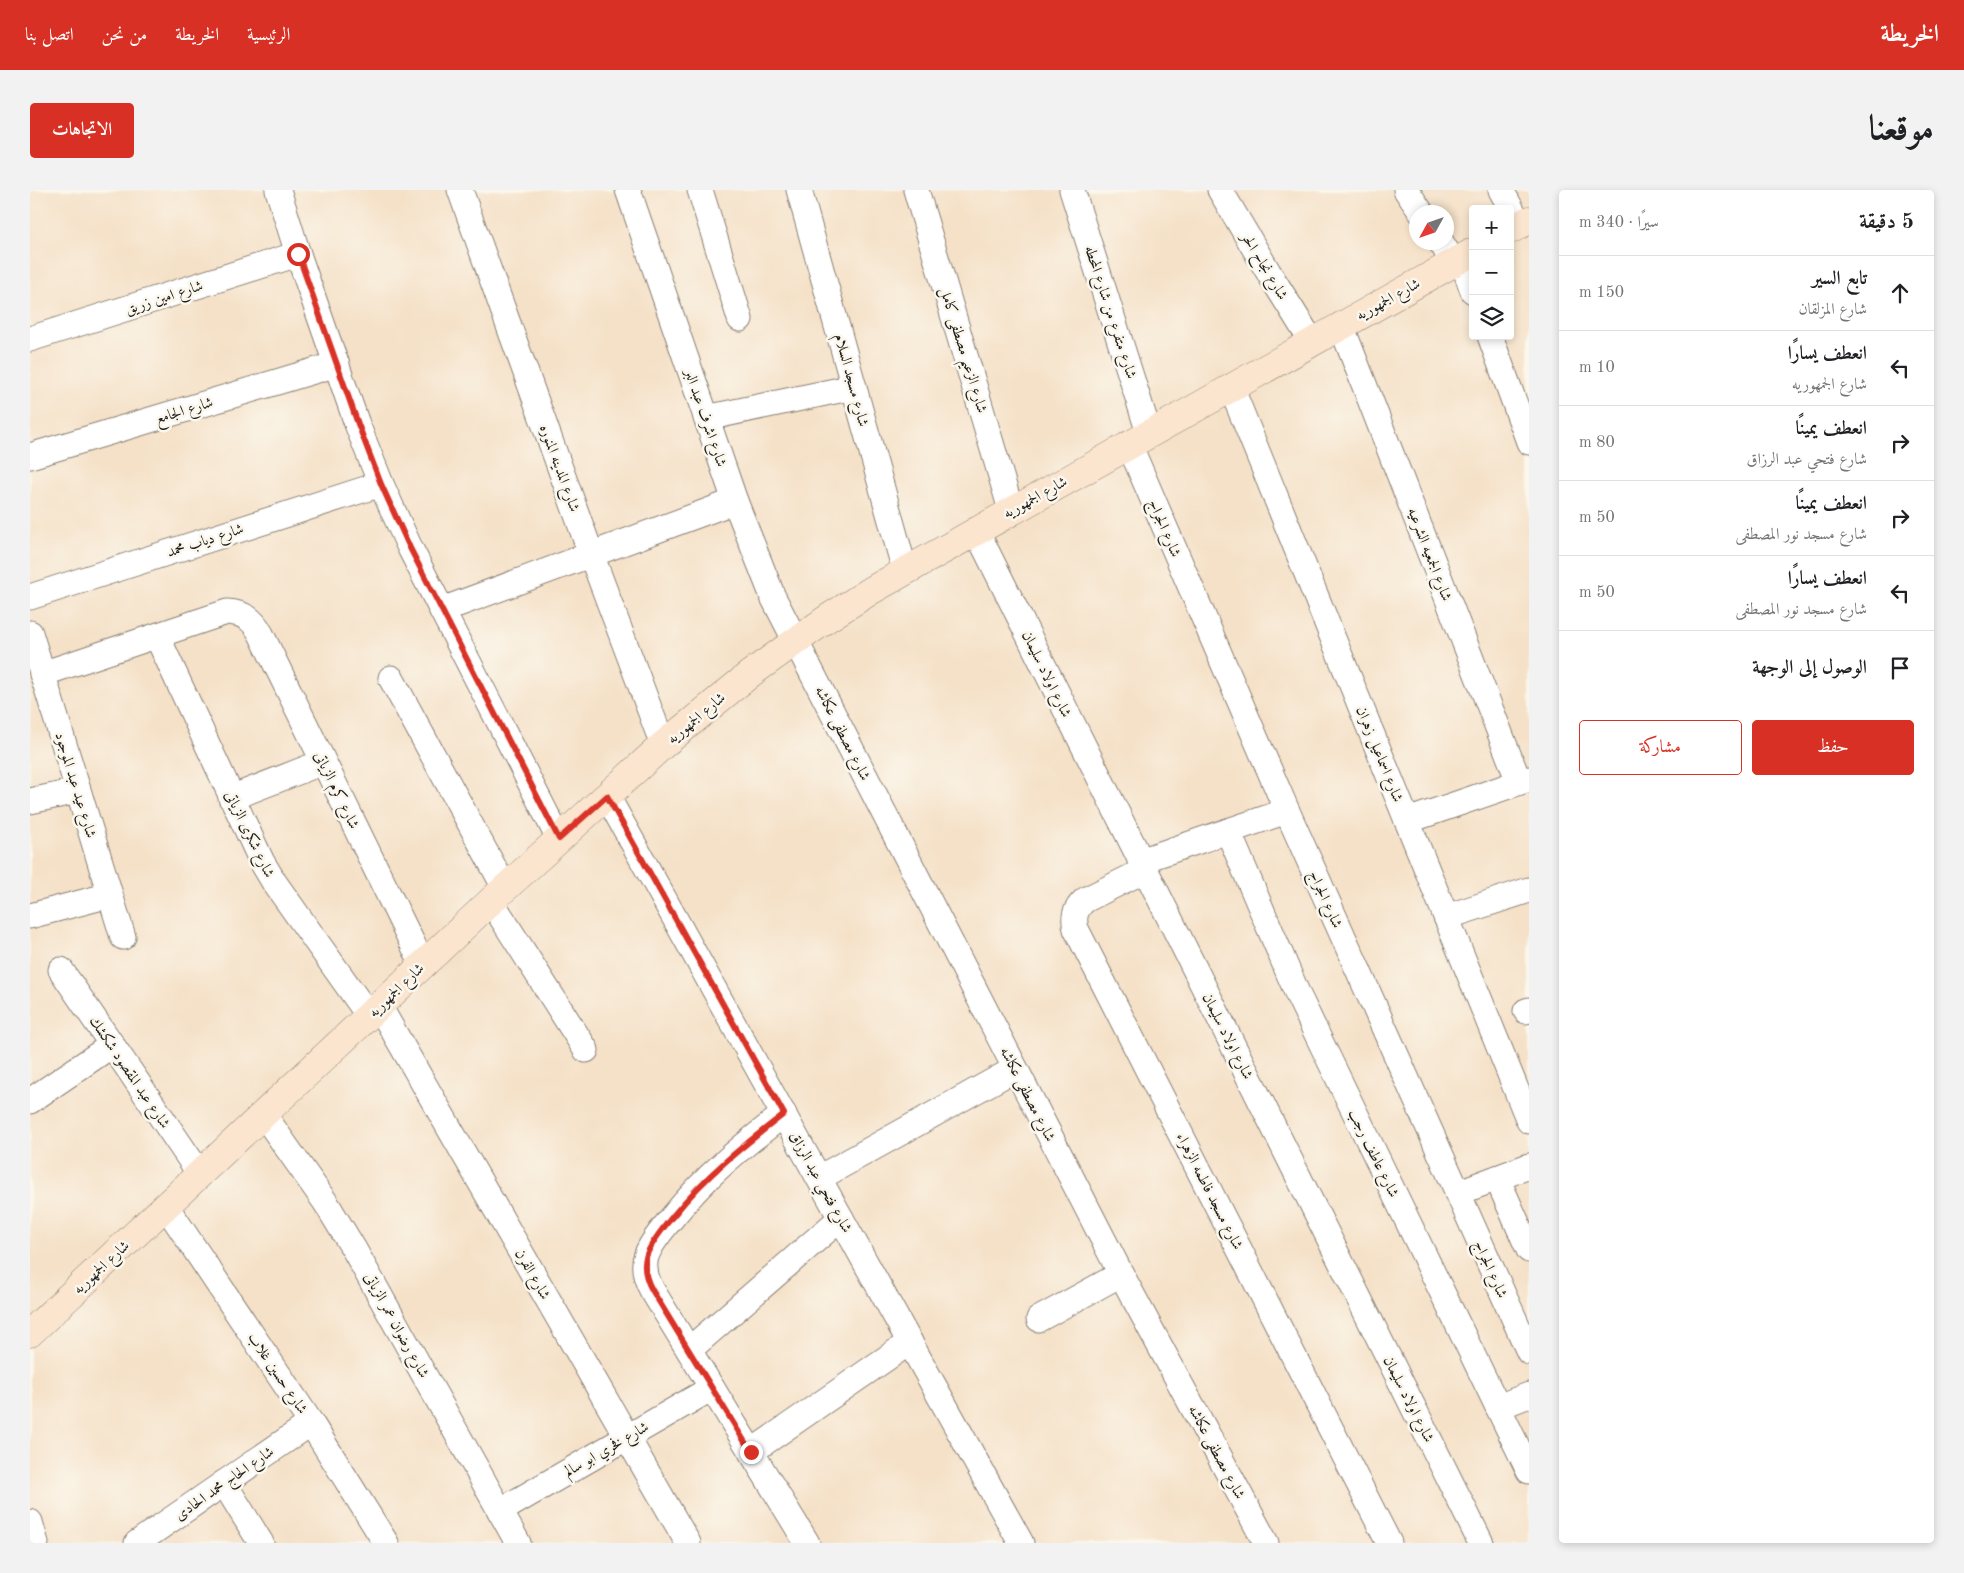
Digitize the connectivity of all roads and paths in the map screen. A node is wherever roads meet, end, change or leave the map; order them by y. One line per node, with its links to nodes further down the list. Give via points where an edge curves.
1 (278, 190): 13 (street)
2 (460, 190): 33 (street, شارع المدينه المنوره)
3 (628, 190): 25 (street, شارع اشرف عبد البر)
4 (700, 190): 16 (street)
5 (799, 190): 22 (street, شارع مسجد السلام)
6 (916, 190): 31 (street, شارع الزعيم مصطفى كامل)
7 (1072, 190): 26 (street, شارع متفرع من شارع المحطه)
8 (1220, 190): 20 (street, شارع نجاح الحر)
9 (1406, 190): 11 (street)
10 (1501, 190): 12 (street)
11 (1416, 205)
12 (1520, 225)
13 (298, 254): 18 (street, شارع امين زريق); 21 (street)
14 (1457, 254): 15 (street); 17 (main road, شارع الجمهوريه)
15 (1469, 282)
16 (740, 319)
17 (1341, 325): 20 (main road, شارع الجمهوريه); 44 (street, شارع الجمعيه الشرعيه)
18 (30, 339)
19 (1492, 340): 24 (street)
20 (1312, 342): 23 (main road, شارع الجمهوريه)
21 (337, 364): 28 (street, شارع الجامع); 29 (street)
22 (854, 387): 25 (street); 34 (street, شارع مسجد السلام)
23 (1230, 387): 26 (main road, شارع الجمهوريه); 50 (street, شارع اسماعيل زهران)
24 (1523, 408): 27 (street)
25 (706, 418): 30 (street, شارع اشرف عبد البر)
26 (1139, 438): 31 (main road, شارع الجمهوريه); 49 (street, شارع الجراج)
27 (1529, 442)
28 (30, 456)
29 (381, 484): 35 (street, شارع دياب محمد); 36 (street)
30 (735, 501): 33 (street); 39 (street, شارع اشرف عبد البر, via 773,597)
31 (1011, 510): 32 (main road, شارع الجمهوريه)
32 (976, 530): 34 (main road, شارع الجمهوريه); 53 (street, شارع اولاد سليمان)
33 (591, 554): 36 (street); 42 (street, شارع المدينه المنوره)
34 (905, 571): 39 (main road, شارع الجمهوريه)
35 (30, 597)
36 (442, 610): 52 (street)
37 (30, 633): 40 (street, شارع عيد عبد الموجود)
38 (157, 636): 40 (street); 43 (street, شارع كرم الزياتى, via 227,612 248,617 256,624); 47 (street, شارع شكرى الزياتى)
39 (796, 641): 42 (main road, شارع الجمهوريه, via 706,708); 65 (street, شارع مصطفى عكاشه)
40 (42, 674): 45 (street, شارع عيد عبد الموجود)
41 (391, 678): 55 (street)
42 (663, 745): 46 (main road, شارع الجمهوريه)
43 (323, 762): 47 (street); 60 (street, شارع كرم الزياتى)
44 (1524, 781): 50 (street)
45 (78, 791): 48 (street); 56 (street, شارع عيد عبد الموجود)
46 (607, 796): 52 (main road, شارع الجمهوريه); 67 (street, شارع فتحي عبد الرزاق)
47 (232, 798): 62 (street, شارع شكرى الزياتى, via 274,882)
48 (30, 801)
49 (1287, 811): 51 (street); 74 (street, شارع الجراج)
50 (1407, 820): 58 (street, شارع اسماعيل زهران)
51 (1228, 831): 53 (street); 86 (street, شارع عاطف رجب, via 1306,1011)
52 (559, 839): 55 (main road, شارع الجمهوريه)
53 (1143, 866): 103 (street, شارع مسجد فاطمه الزهراء, via 1079,905 1075,913 1076,929); 104 (street, شارع اولاد سليمان)
54 (1529, 890): 58 (street)
55 (498, 894): 60 (main road, شارع الجمهوريه); 64 (street)
56 (110, 895): 57 (street); 59 (street, شارع عيد عبد الموجود)
57 (30, 916)
58 (1446, 917): 69 (street, شارع اسماعيل زهران)
59 (123, 937)
60 (423, 965): 62 (main road, شارع الجمهوريه)
61 (61, 970): 63 (street, شارع عبد المقصود شكشك)
62 (374, 1011): 68 (main road, شارع الجمهوريه); 88 (street, شارع الفرن)
63 (112, 1045): 66 (street); 71 (street, شارع عبد المقصود شكشك)
64 (586, 1050)
65 (1015, 1068): 72 (street); 78 (street, شارع مصطفى عكاشه)
66 (30, 1101)
67 (784, 1114): 72 (street, شارع فتحي عبد الرزاق); 82 (street, via 707,1177 664,1227 647,1254 644,1266 646,1279)
68 (264, 1115): 71 (main road, شارع الجمهوريه); 92 (street, شارع رضوان عمر الزياتى, via 326,1203 355,1251)
69 (1529, 1121)
70 (1529, 1166): 73 (street)
71 (200, 1174): 75 (main road, شارع الجمهوريه)
72 (819, 1178): 76 (street, شارع فتحي عبد الرزاق)
73 (1497, 1178): 74 (street); 77 (street)
74 (1457, 1193): 83 (street, شارع الجراج)
75 (166, 1206): 80 (main road, شارع الجمهوريه); 87 (street, شارع حسين غلاب)
76 (841, 1218): 81 (street, شارع فتحي عبد الرزاق); 82 (street)
77 (1529, 1250)
78 (1121, 1274): 79 (street); 102 (street, شارع مصطفى عكاشه)
79 (1039, 1319)
80 (30, 1333)
81 (910, 1342): 89 (street); 101 (street, شارع فتحي عبد الرزاق)
82 (689, 1350): 84 (street)
83 (1529, 1352)
84 (712, 1388): 88 (street, شارع فخري ابو سالم); 89 (street)
85 (1529, 1395): 86 (street)
86 (1498, 1407): 90 (street, شارع عاطف رجب)
87 (311, 1423): 91 (street, شارع الحاج محمد الحادى); 97 (street, شارع حسين غلاب)
88 (627, 1437): 92 (street, شارع فخري ابو سالم); 99 (street, شارع الفرن)
89 (751, 1452): 100 (street)
90 (1529, 1471)
91 (224, 1483): 95 (street, شارع الحاج محمد الحادى); 96 (street)
92 (500, 1511): 98 (street, شارع رضوان عمر الزياتى)
93 (30, 1522): 94 (street)
94 (36, 1543)
95 (137, 1543)
96 (261, 1543)
97 (386, 1543)
98 (518, 1543)
99 (688, 1543)
100 (807, 1543)
101 (1021, 1543)
102 (1266, 1543)
103 (1389, 1543)
104 (1481, 1543)

